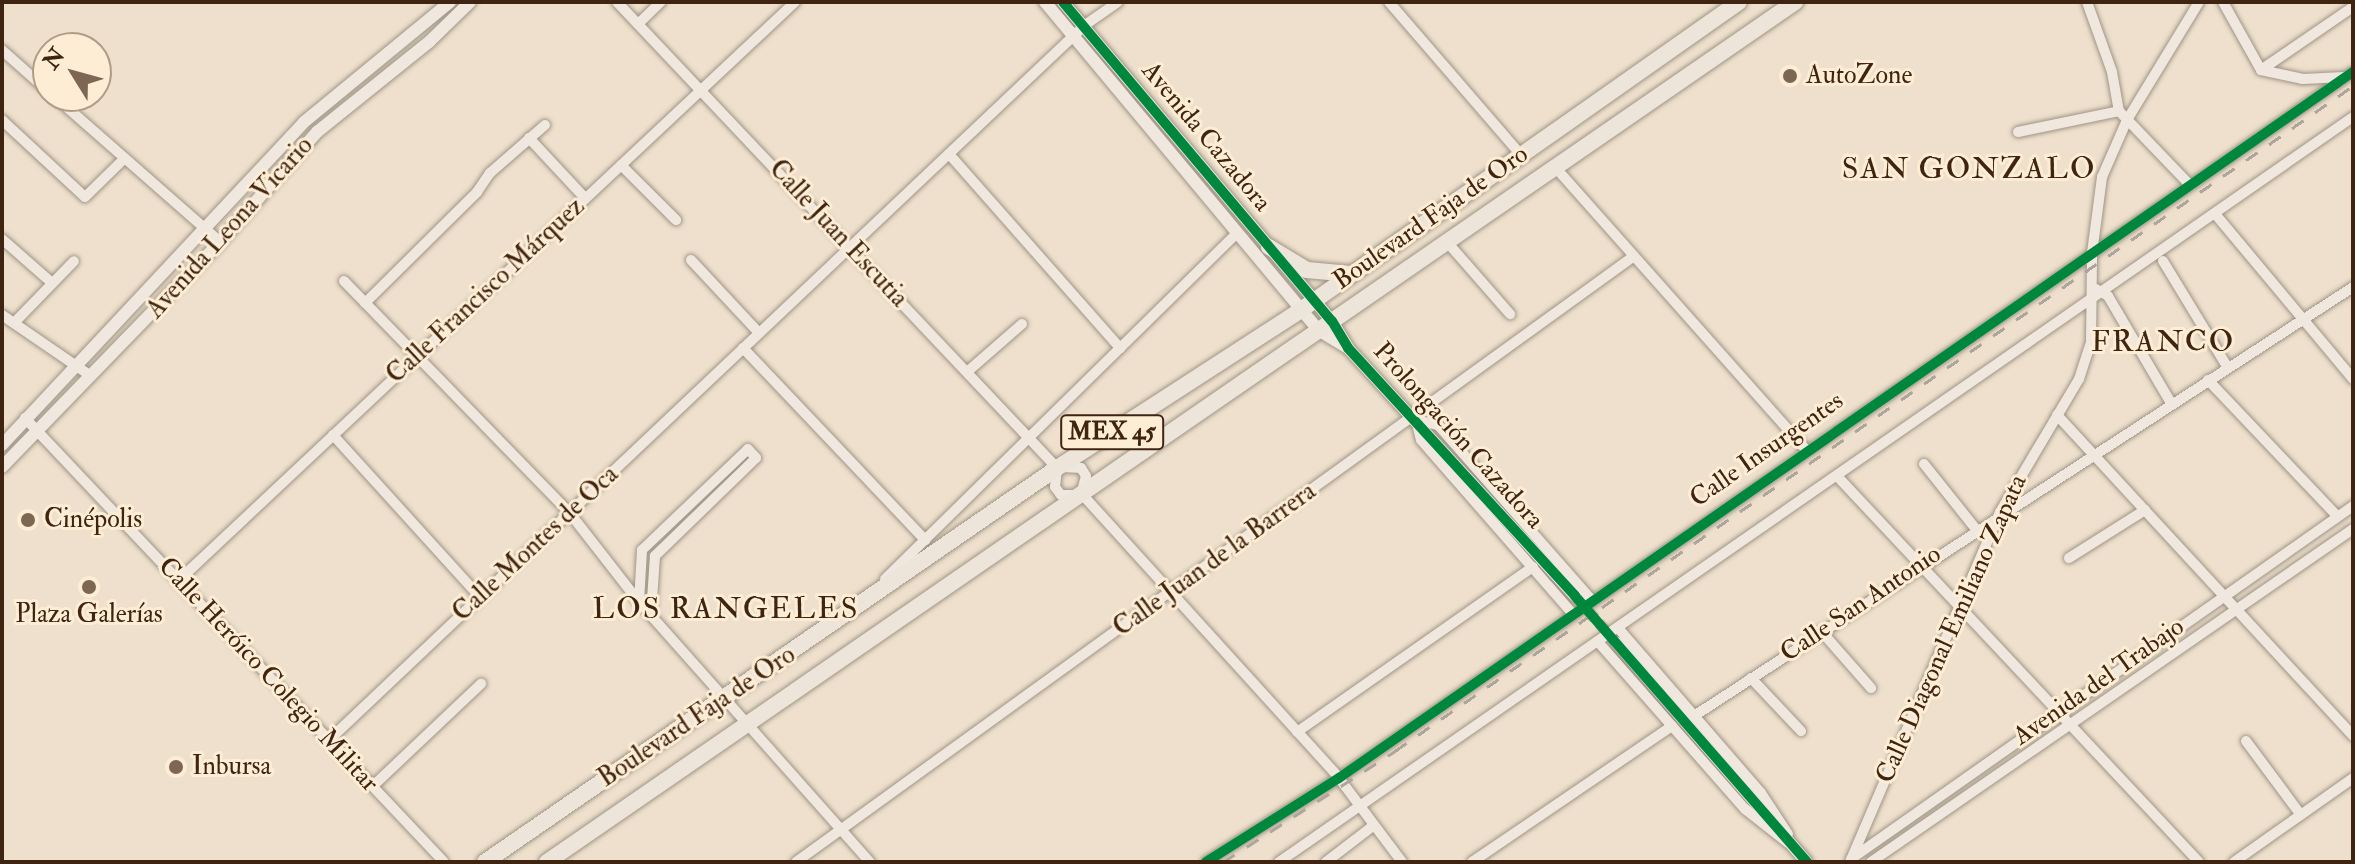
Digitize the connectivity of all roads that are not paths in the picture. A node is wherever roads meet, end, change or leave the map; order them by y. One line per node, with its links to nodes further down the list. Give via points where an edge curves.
1 (450, 2): 38 (street, Avenida Leona Vicario, via 420,32 333,94)
2 (470, 2): 40 (street, Avenida Leona Vicario, via 429,42 346,104)
3 (617, 2): 16 (street, Calle Juan Escutia)
4 (661, 2): 16 (street)
5 (795, 2): 23 (street, Calle Francisco Márquez)
6 (1045, 2): 17 (street, Avenida Cazadora)
7 (1063, 2): 17 (street, Avenida Cazadora)
8 (1118, 2): 17 (street, Calle Montes de Oca)
9 (1389, 2): 34 (street)
10 (1739, 2): 34 (main road, Boulevard Faja de Oro / MEX 45)
11 (2087, 2): 25 (street, via 2112,72)
12 (2199, 2): 29 (street, Calle Diagonal Emiliano Zapata)
13 (2223, 2): 19 (street)
14 (1789, 3): 37 (main road, Boulevard Faja de Oro / MEX 45)
15 (2353, 7): 19 (street)
16 (638, 24): 23 (street, Calle Juan Escutia)
17 (1081, 30): 33 (street, Calle Montes de Oca); 45 (street, Avenida Cazadora); 50 (street, Avenida Cazadora)
18 (2, 50): 21 (street)
19 (2261, 70): 22 (street)
20 (2349, 74): 22 (street); 24 (street, Calle Insurgentes)
21 (32, 77)
22 (2303, 79): 24 (street)
23 (702, 89): 36 (street, Calle Francisco Márquez); 49 (street, Calle Juan Escutia)
24 (2314, 99): 39 (street, Calle Insurgentes)
25 (2119, 111): 29 (street); 31 (street)
26 (72, 112): 35 (street)
27 (2353, 117): 42 (street)
28 (2, 120): 35 (street, via 85,197)
29 (2127, 120): 39 (street); 51 (street, Calle Diagonal Emiliano Zapata, via 2102,177)
30 (545, 125): 32 (street)
31 (2018, 132)
32 (529, 138): 41 (street); 62 (street)
33 (949, 154): 49 (street, Calle Montes de Oca); 72 (street)
34 (1521, 155): 56 (main road, Boulevard Faja de Oro / MEX 45)
35 (124, 159): 44 (street)
36 (621, 165): 41 (street, Calle Francisco Márquez); 43 (street)
37 (1555, 167): 48 (main road, Boulevard Faja de Oro / MEX 45); 52 (street)
38 (250, 182): 40 (street); 44 (street, Avenida Leona Vicario)
39 (2190, 185): 51 (street, Calle Insurgentes)
40 (262, 193): 47 (street, Avenida Leona Vicario)
41 (585, 198): 73 (street, Calle Francisco Márquez)
42 (2216, 215): 60 (street); 66 (street)
43 (676, 220)
44 (207, 230): 47 (street); 74 (street, Avenida Leona Vicario)
45 (1237, 233): 63 (street, Avenida Cazadora); 72 (street)
46 (2, 239): 58 (street)
47 (220, 242): 77 (street, Avenida Leona Vicario)
48 (1447, 242): 64 (street); 69 (main road, Boulevard Faja de Oro / MEX 45)
49 (850, 247): 70 (street, Calle Montes de Oca); 76 (street, Calle Juan Escutia)
50 (1269, 247): 56 (main road, via 1307,270); 63 (street, Avenida Cazadora)
51 (2092, 253): 60 (street, Calle Diagonal Emiliano Zapata); 87 (street, Calle Insurgentes)
52 (1634, 256): 82 (street, Calle Juan de la Barrera); 87 (street)
53 (691, 260): 70 (street)
54 (74, 261): 58 (street)
55 (2163, 261): 75 (street)
56 (1351, 274): 63 (main road, Boulevard Faja de Oro / MEX 45)
57 (344, 281): 62 (street)
58 (52, 283): 67 (street)
59 (2353, 287): 66 (street, Calle San Antonio)
60 (2100, 291): 61 (street, Calle Diagonal Emiliano Zapata); 80 (street)
61 (2090, 299): 81 (street, Calle Diagonal Emiliano Zapata, via 2086,361); 92 (street)
62 (365, 303): 73 (street)
63 (1308, 306): 69 (street, Prolongación Cazadora); 91 (main road, Boulevard Faja de Oro / MEX 45)
64 (1510, 314)
65 (2, 315): 67 (street)
66 (2299, 320): 75 (street, Calle San Antonio); 78 (street)
67 (14, 323): 74 (street)
68 (1022, 324): 76 (street)
69 (1325, 326): 82 (street, Prolongación Cazadora); 93 (main road, Boulevard Faja de Oro / MEX 45)
70 (759, 333): 71 (street, Calle Montes de Oca)
71 (743, 348): 97 (street, Calle Montes de Oca); 103 (street)
72 (1120, 348): 85 (street)
73 (417, 356): 84 (street, Calle Francisco Márquez); 97 (street)
74 (78, 367): 77 (street); 83 (street, Avenida Leona Vicario)
75 (2228, 368): 79 (street, Calle San Antonio)
76 (967, 372): 85 (street, Calle Juan Escutia)
77 (91, 376): 83 (street, Avenida Leona Vicario)
78 (2353, 379)
79 (2208, 380): 80 (street, Calle San Antonio); 100 (street)
80 (2171, 403): 88 (street, Calle San Antonio)
81 (2057, 415): 88 (street); 98 (street, Calle Diagonal Emiliano Zapata)
82 (1414, 419): 106 (street, via 1421,440); 108 (street, Calle Juan de la Barrera); 110 (street, Prolongación Cazadora); 112 (street, via 1438,425)
83 (30, 423): 86 (street, Avenida Leona Vicario); 90 (street, Avenida Leona Vicario); 107 (street, Calle Heróico Colegio Militar)
84 (333, 435): 107 (street, Calle Francisco Márquez); 111 (street)
85 (1029, 438): 91 (street, Calle Juan Escutia); 103 (street)
86 (2, 445)
87 (1806, 450): 112 (street, Calle Insurgentes)
88 (2092, 453): 96 (street); 98 (street, Calle San Antonio)
89 (1924, 464): 101 (street)
90 (2, 467)
91 (1057, 468): 93 (street, via 1055,487 1061,495); 93 (street, via 1081,468 1086,476); 114 (main road, Boulevard Faja de Oro / MEX 45)
92 (1837, 476): 105 (street); 119 (street)
93 (1081, 493): 108 (street); 130 (main road, Boulevard Faja de Oro / MEX 45)
94 (691, 503): 99 (street); 99 (street, via 748,449 756,458); 113 (street, via 642,550)
95 (2353, 506): 100 (street, Avenida del Trabajo)
96 (2145, 510): 104 (street); 109 (street)
97 (569, 512): 111 (street, Calle Montes de Oca); 113 (street)
98 (2000, 512): 101 (street, Calle San Antonio); 115 (street, Calle Diagonal Emiliano Zapata)
99 (699, 513): 118 (street, via 655,556)
100 (2337, 516): 109 (street, Avenida del Trabajo)
101 (1975, 528): 105 (street, Calle San Antonio)
102 (2353, 529): 116 (street, Avenida del Trabajo)
103 (925, 540): 114 (street)
104 (2069, 558)
105 (1919, 565): 115 (street); 120 (street, Calle San Antonio)
106 (1533, 567): 117 (street); 133 (street)
107 (178, 581): 135 (street, Calle Heróico Colegio Militar)
108 (1170, 592): 133 (street); 143 (street, Calle Juan de la Barrera)
109 (2223, 595): 116 (street); 127 (street, Avenida del Trabajo)
110 (1575, 596)
111 (480, 597): 135 (street, Calle Montes de Oca)
112 (1591, 599): 117 (street, Calle Insurgentes)
113 (639, 602): 118 (street)
114 (855, 608): 126 (main road, Boulevard Faja de Oro / MEX 45)
115 (1960, 608): 127 (street); 145 (street, Calle Diagonal Emiliano Zapata)
116 (2236, 609): 129 (street, Avenida del Trabajo); 134 (street)
117 (1571, 612): 137 (street, Calle Insurgentes)
118 (651, 615): 126 (street)
119 (1619, 629): 121 (street); 128 (street)
120 (1821, 631): 123 (street, Calle San Antonio); 125 (street)
121 (1599, 643): 131 (street); 140 (street)
122 (1617, 643): 144 (street)
123 (1751, 678): 128 (street, Calle San Antonio); 132 (street)
124 (481, 684): 139 (street)
125 (1871, 688)
126 (724, 700): 130 (street); 147 (main road, Boulevard Faja de Oro / MEX 45)
127 (2057, 711): 129 (street); 145 (street, Avenida del Trabajo)
128 (1694, 716): 144 (street, via 1761,793)
129 (2069, 724): 157 (street, Avenida del Trabajo); 158 (street)
130 (747, 725): 143 (street); 148 (main road, Boulevard Faja de Oro / MEX 45)
131 (1672, 726): 144 (street, via 1745,809); 155 (street)
132 (1801, 731)
133 (1297, 732): 137 (street)
134 (2353, 736)
135 (329, 740): 139 (street, Calle Heróico Colegio Militar)
136 (2246, 741): 141 (street)
137 (1339, 778): 140 (street); 151 (street, Calle Insurgentes)
138 (2353, 778): 141 (street)
139 (373, 786): 146 (street, Calle Heróico Colegio Militar)
140 (1358, 809): 142 (street); 152 (street)
141 (2301, 815): 159 (street)
142 (1373, 826): 153 (street); 154 (street)
143 (842, 831): 149 (street, Calle Juan de la Barrera); 150 (street)
144 (1793, 847): 156 (street)
145 (1849, 861)
146 (444, 862)
147 (485, 862)
148 (547, 862)
149 (796, 862)
150 (870, 862)
151 (1206, 862)
152 (1279, 862)
153 (1326, 862)
154 (1402, 862)
155 (1472, 862)
156 (1807, 862)
157 (1871, 862)
158 (2199, 862)
159 (2234, 862)

